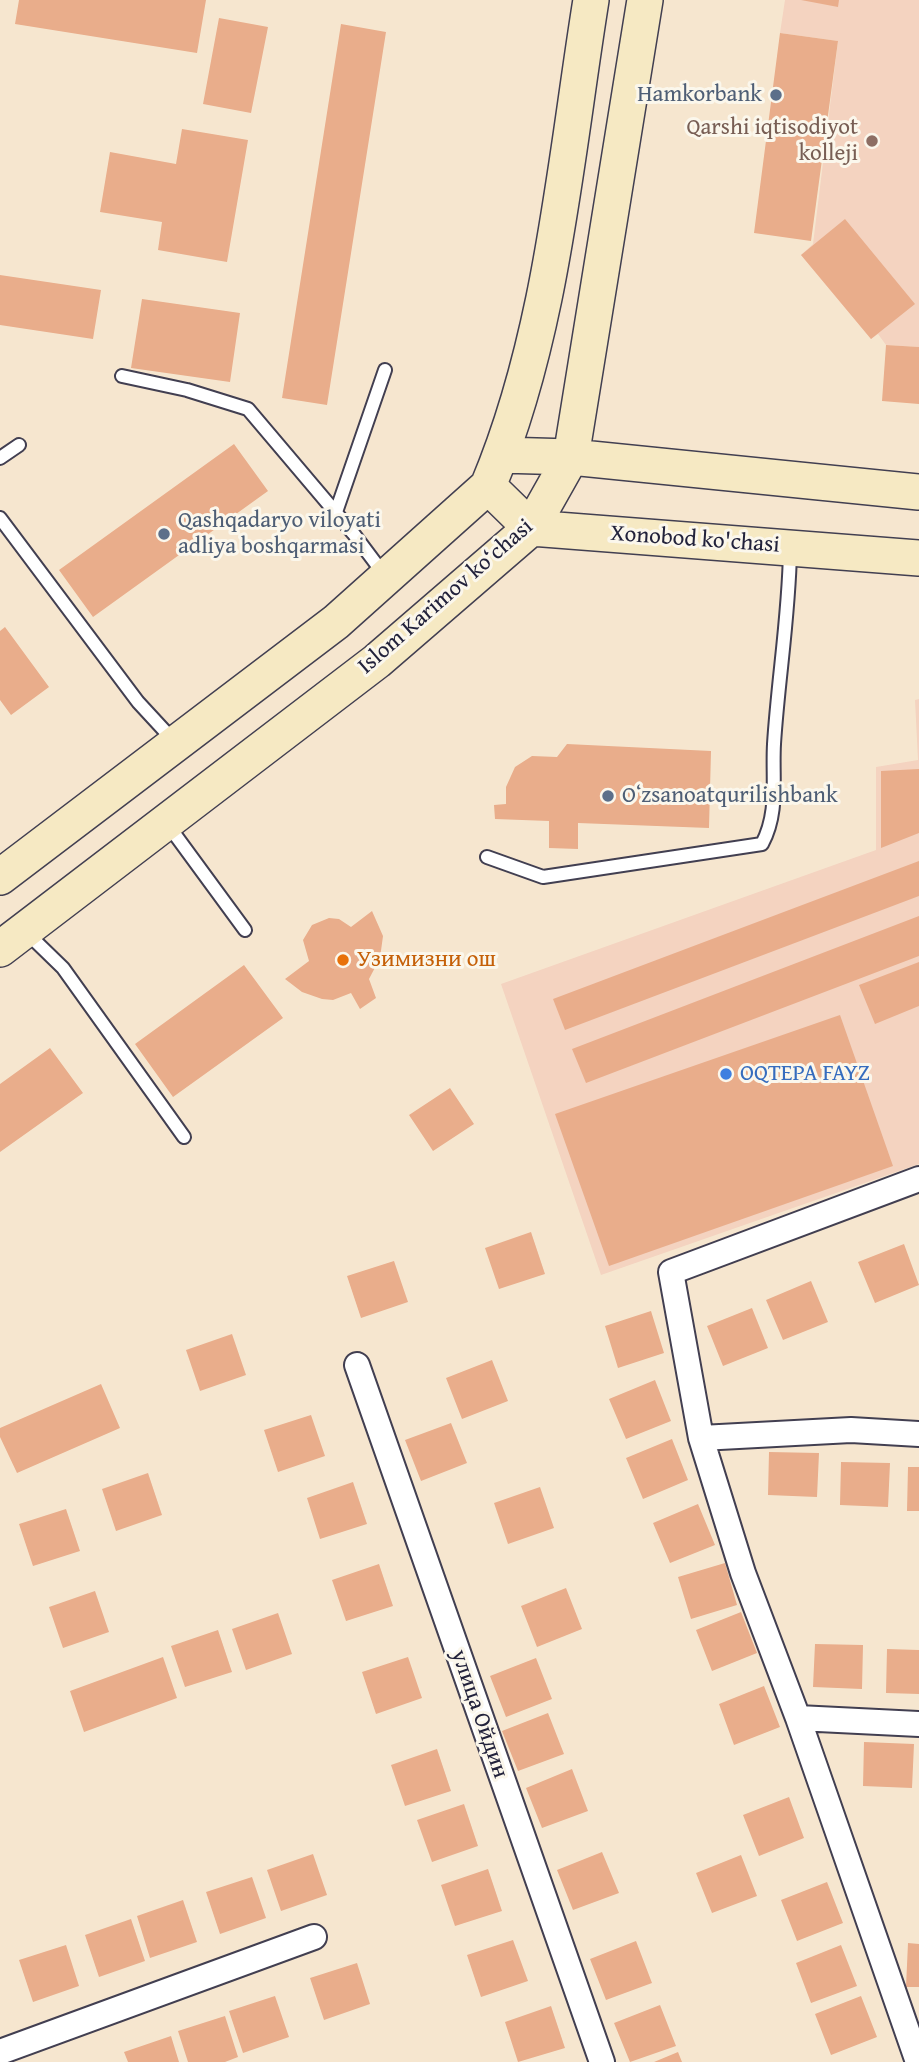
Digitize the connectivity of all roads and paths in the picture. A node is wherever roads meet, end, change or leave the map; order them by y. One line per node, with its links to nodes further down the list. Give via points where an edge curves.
1 (591, 0): 8 (main road, via 541,316)
2 (645, 0): 6 (main road, Islom Karimov ko‘chasi)
3 (385, 370): 10 (lane)
4 (122, 376): 10 (lane, via 248,409)
5 (19, 445): 7 (lane)
6 (571, 457): 8 (main road); 9 (main road); 12 (main road, Islom Karimov ko‘chasi)
7 (0, 458)
8 (494, 470): 12 (main road); 15 (main road)
9 (919, 492)
10 (336, 512): 15 (lane)
11 (0, 518): 16 (lane, via 131,693)
12 (531, 528): 13 (main road, Xonobod ko'chasi); 17 (main road, Islom Karimov ko‘chasi, via 377,661)
13 (790, 547): 14 (main road, Xonobod ko'chasi); 18 (lane, via 772,824 762,844 543,877)
14 (919, 558)
15 (386, 577): 16 (main road, via 336,622)
16 (176, 744): 19 (main road)
17 (166, 822): 20 (lane); 21 (main road, Islom Karimov ko‘chasi)
18 (487, 857)
19 (0, 877)
20 (245, 930)
21 (12, 940): 22 (lane, via 63,968)
22 (184, 1137)
23 (919, 1179): 26 (street, via 671,1272)
24 (357, 1365): 32 (street, улица Ойдин)
25 (919, 1434): 26 (street, via 851,1430)
26 (701, 1438): 27 (street, via 743,1573)
27 (798, 1718): 28 (street); 30 (street)
28 (919, 1724)
29 (314, 1937): 31 (street)
30 (911, 2017): 33 (street)
31 (0, 2052)
32 (602, 2062)
33 (918, 2062)

